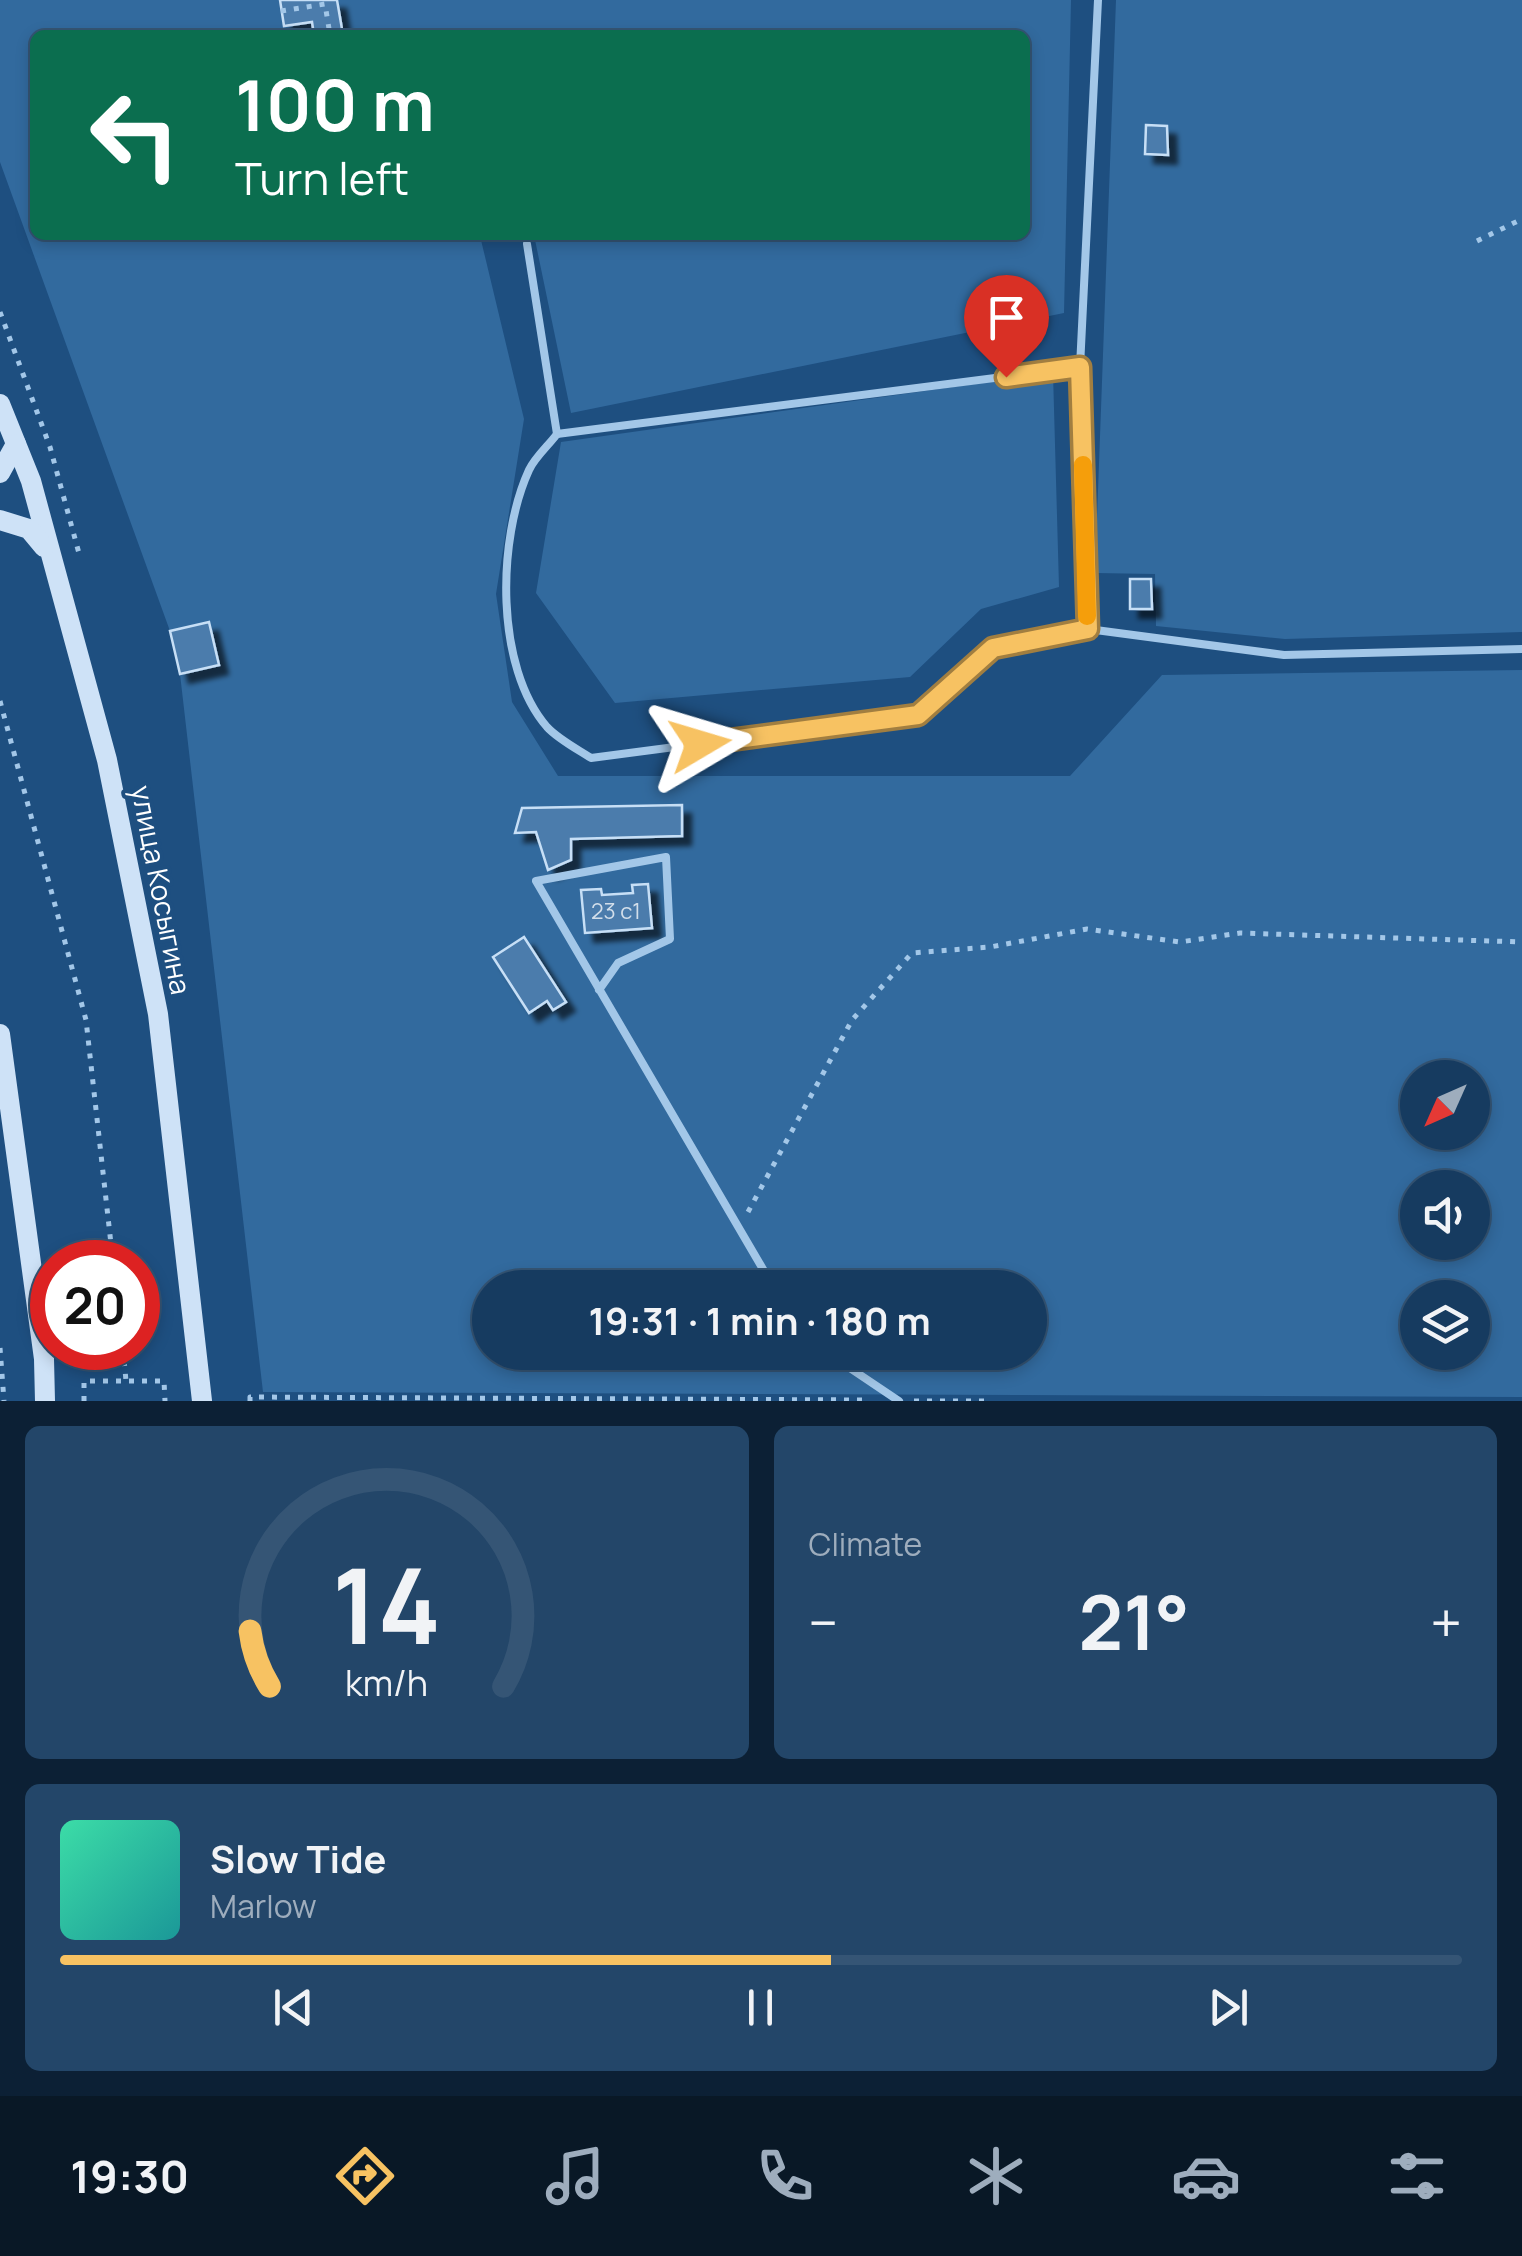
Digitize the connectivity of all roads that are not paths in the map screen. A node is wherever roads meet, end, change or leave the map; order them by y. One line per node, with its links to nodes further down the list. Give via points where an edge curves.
1 (1098, 0): 3 (lane)
2 (527, 244): 5 (lane)
3 (1080, 367): 5 (lane); 10 (lane)
4 (0, 404): 6 (main road, улица Косыгина)
5 (558, 434): 10 (lane, via 530,469 514,523 504,619 520,682 548,728 590,758 918,715 993,648)
6 (16, 444): 7 (main road); 9 (main road, улица Косыгина)
7 (0, 473)
8 (0, 520): 9 (main road, via 29,529)
9 (52, 557): 18 (main road, улица Косыгина, via 107,760 158,1014)
10 (1088, 629): 11 (lane, via 1284,655)
11 (1522, 649)
12 (599, 990): 12 (lane, via 618,963 670,940 666,858 536,881); 14 (lane)
13 (0, 1034): 17 (main road)
14 (764, 1270)
15 (853, 1370): 16 (lane)
16 (898, 1400)
17 (45, 1401)
18 (202, 1401)

